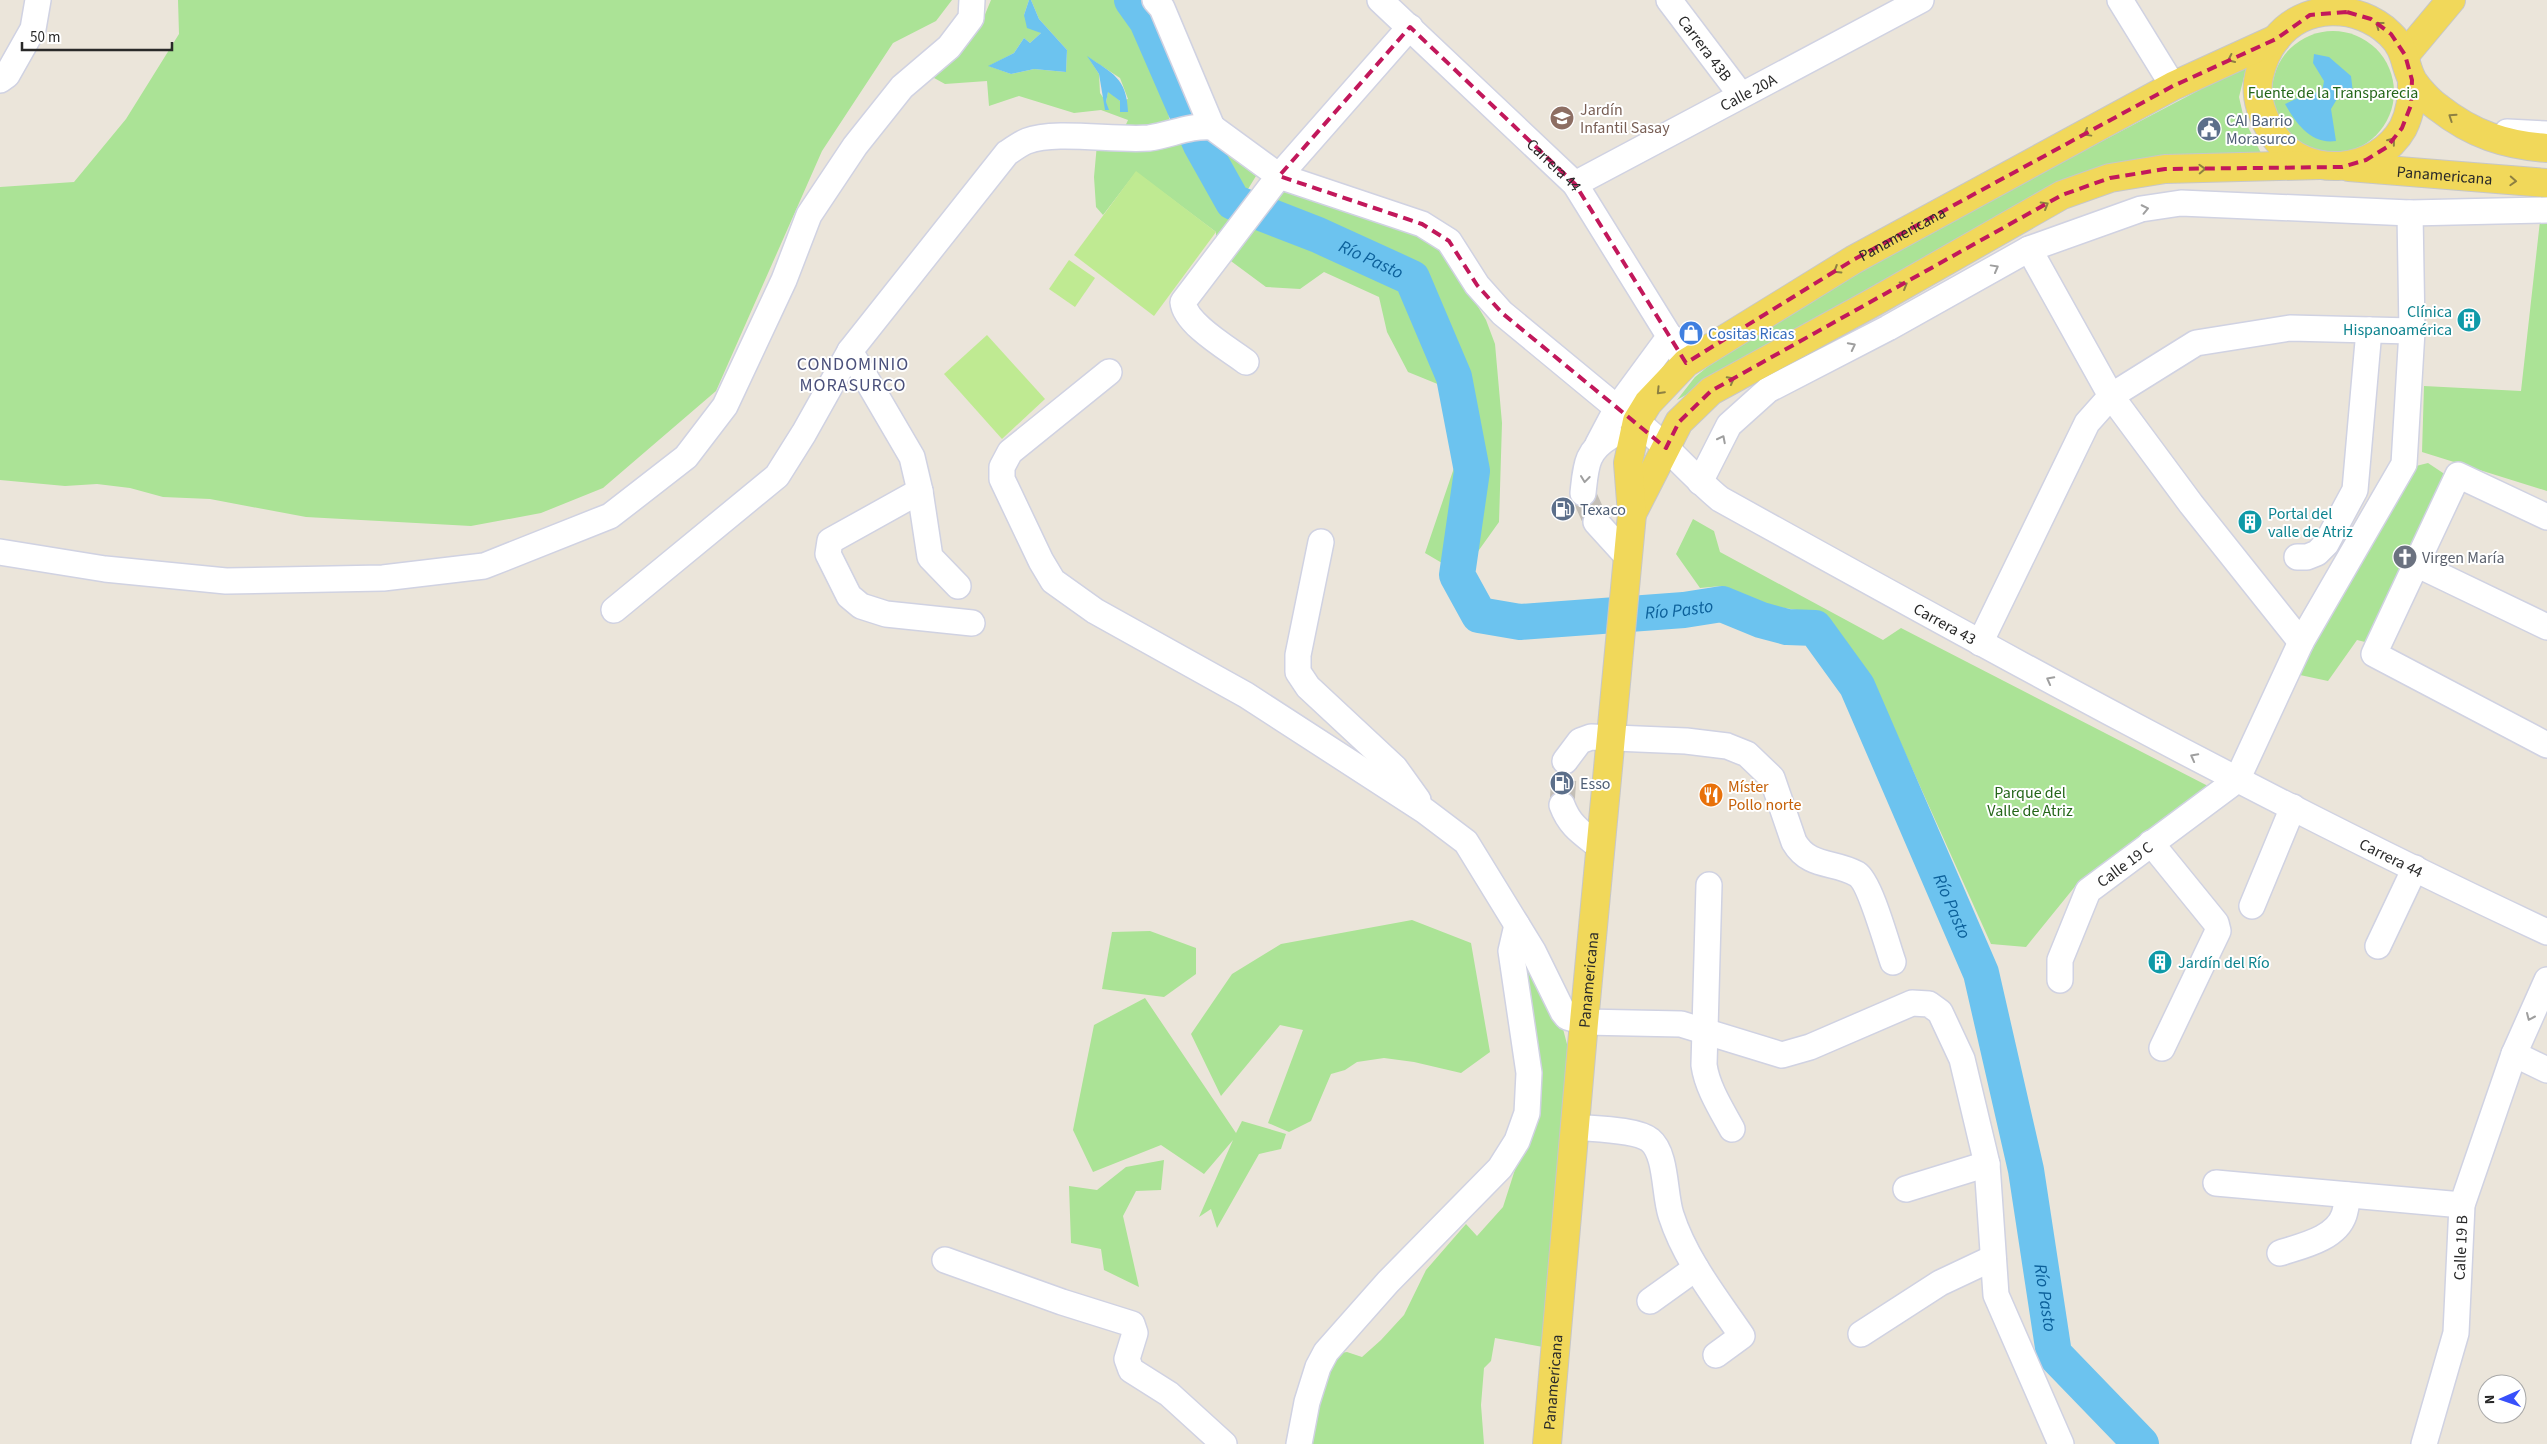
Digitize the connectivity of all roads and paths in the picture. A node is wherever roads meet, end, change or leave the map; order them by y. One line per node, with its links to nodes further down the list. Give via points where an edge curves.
1 (38, 0): 13 (street, via 34,29 7,75)
2 (972, 0): 46 (street, via 971,18 950,47 902,87 855,146 809,215 784,280 725,406 686,457 610,516 484,566 383,578 226,581 105,569)
3 (1155, 0): 16 (street, via 1162,8)
4 (1380, 0): 10 (street, Carrera 44)
5 (1669, 0): 15 (street, Carrera 43B)
6 (2120, 0): 14 (street)
7 (2450, 0): 12 (main road)
8 (1911, 2): 15 (street, Calle 20A)
9 (2343, 6): 11 (main road, via 2310,14 2291,24); 12 (main road, one-way to 9, via 2391,34 2371,19)
10 (1410, 27): 21 (street); 23 (street, Carrera 44)
11 (2276, 39): 14 (main road, Panamericana, one-way to 14); 20 (main road, via 2264,58 2258,81 2259,104 2266,125 2298,158)
12 (2409, 67): 17 (main road, one-way to 12, via 2438,107); 20 (main road, one-way to 12, via 2366,160 2387,147 2402,128 2411,105)
13 (0, 80)
14 (2173, 86): 34 (main road, Panamericana, one-way to 34, via 1853,260)
15 (1741, 95): 23 (street, Calle 20A)
16 (1206, 126): 21 (street, Carrera 43); 32 (street, via 1150,138 1049,136 1027,141 1007,153)
17 (2475, 133): 18 (street); 19 (main road, via 2522,146)
18 (2547, 134)
19 (2547, 148)
20 (2331, 166): 22 (main road, Panamericana, one-way to 22); 27 (main road, Panamericana, one-way to 20, via 2062,195 2110,178 2165,170)
21 (1279, 176): 33 (street, via 1183,302 1184,311 1195,323); 37 (street, Carrera 43, via 1422,224 1449,241 1477,285 1502,313)
22 (2547, 182)
23 (1575, 184): 31 (street, Carrera 44)
24 (2547, 210): 25 (street)
25 (2410, 213): 26 (street, one-way to 25, via 2140,209 2181,202); 30 (street)
26 (2029, 249): 28 (street, one-way to 26); 36 (street)
27 (1874, 302): 28 (street); 38 (main road, Panamericana, one-way to 27, via 1679,422 1711,390)
28 (1888, 328): 39 (street, one-way to 28, via 1730,425 1768,390)
29 (2369, 330): 30 (street); 36 (street, via 2290,328 2196,343); 47 (street, via 2355,490 2326,544 2317,553)
30 (2412, 331): 54 (street, via 2404,464)
31 (1670, 336): 34 (street, Carrera 44); 37 (street)
32 (850, 351): 40 (street, via 912,457); 51 (street, via 777,476)
33 (1246, 362)
34 (1686, 363): 37 (main road, Panamericana, one-way to 37, via 1648,403)
35 (1109, 372): 62 (street, via 1010,452 1002,467 1002,478 1041,561 1054,581 1095,611 1246,695)
36 (2111, 396): 54 (street, via 2190,504); 55 (street, via 2088,423)
37 (1627, 415): 38 (street, Carrera 43); 41 (street, one-way to 41, via 1590,455); 42 (main road, Panamericana)
38 (1666, 448): 39 (street, Carrera 43); 42 (main road, Panamericana)
39 (1700, 482): 55 (street, Carrera 43, via 1720,499)
40 (920, 491): 50 (street, via 930,557); 52 (street, via 830,540 828,554 848,596 861,606 886,614)
41 (1583, 493)
42 (1632, 514): 48 (main road, Panamericana)
43 (2547, 518): 49 (street, via 2458,475)
44 (1596, 522): 48 (street)
45 (1321, 542): 62 (street, via 1298,655 1298,672 1308,687 1395,768)
46 (0, 552)
47 (2297, 557)
48 (1626, 560): 56 (main road, Panamericana)
49 (2416, 564): 53 (street); 57 (street, via 2374,654)
50 (958, 586)
51 (614, 610)
52 (972, 623)
53 (2547, 627)
54 (2301, 642): 59 (street)
55 (1980, 643): 59 (street, Carrera 43, one-way to 55)
56 (1611, 738): 58 (street, via 1591,737 1580,741); 64 (main road, Panamericana); 71 (street, via 1719,745 1747,754 1772,778 1798,850 1806,857 1858,875 1868,889)
57 (2547, 745)
58 (1565, 761)
59 (2237, 780): 61 (street, Carrera 44); 63 (street, Calle 19 C)
60 (1562, 805): 64 (street, via 1567,819 1578,832)
61 (2293, 807): 65 (street, Carrera 44); 67 (street)
62 (1425, 810): 68 (street, via 1466,842)
63 (2151, 843): 72 (street, Calle 19 C, via 2088,891 2060,960); 76 (street, via 2216,923 2218,931)
64 (1601, 848): 74 (main road, Panamericana)
65 (2415, 868): 69 (street, Carrera 44); 70 (street)
66 (1709, 885): 75 (street)
67 (2252, 906)
68 (1517, 925): 74 (street, via 1563,1012); 94 (street, via 1511,951 1529,1073 1528,1113 1517,1141 1500,1168 1388,1282 1326,1352 1318,1366 1307,1402)
69 (2545, 925)
70 (2378, 946)
71 (1894, 962)
72 (2060, 980)
73 (2547, 980): 77 (street, Calle 19 B, one-way to 77)
74 (1584, 1022): 75 (street, via 1680,1024); 79 (main road, Panamericana)
75 (1706, 1030): 80 (street, via 1705,1073); 81 (street, via 1782,1055 1810,1047 1912,1003 1929,1004 1940,1012 1962,1059)
76 (2162, 1048)
77 (2514, 1054): 78 (street); 85 (street, Calle 19 B)
78 (2547, 1070)
79 (1575, 1127): 89 (street, via 1639,1134 1650,1140 1659,1151 1671,1215); 95 (main road, Panamericana)
80 (1732, 1129)
81 (1987, 1164): 83 (street); 87 (street)
82 (2216, 1183): 84 (street)
83 (1906, 1189)
84 (2348, 1195): 85 (street); 86 (street, via 2344,1216 2337,1228 2311,1243)
85 (2462, 1205): 97 (street, Calle 19 B, via 2456,1333)
86 (2280, 1253)
87 (1993, 1258): 91 (street, via 1940,1283); 96 (street, via 1996,1295)
88 (944, 1260): 93 (street, via 1132,1324 1135,1333 1127,1358 1131,1370 1169,1394)
89 (1696, 1268): 90 (street); 92 (street, via 1742,1336)
90 (1650, 1301)
91 (1861, 1334)
92 (1716, 1355)
93 (1224, 1444)
94 (1299, 1444)
95 (1548, 1444)
96 (2061, 1444)
97 (2424, 1444)

